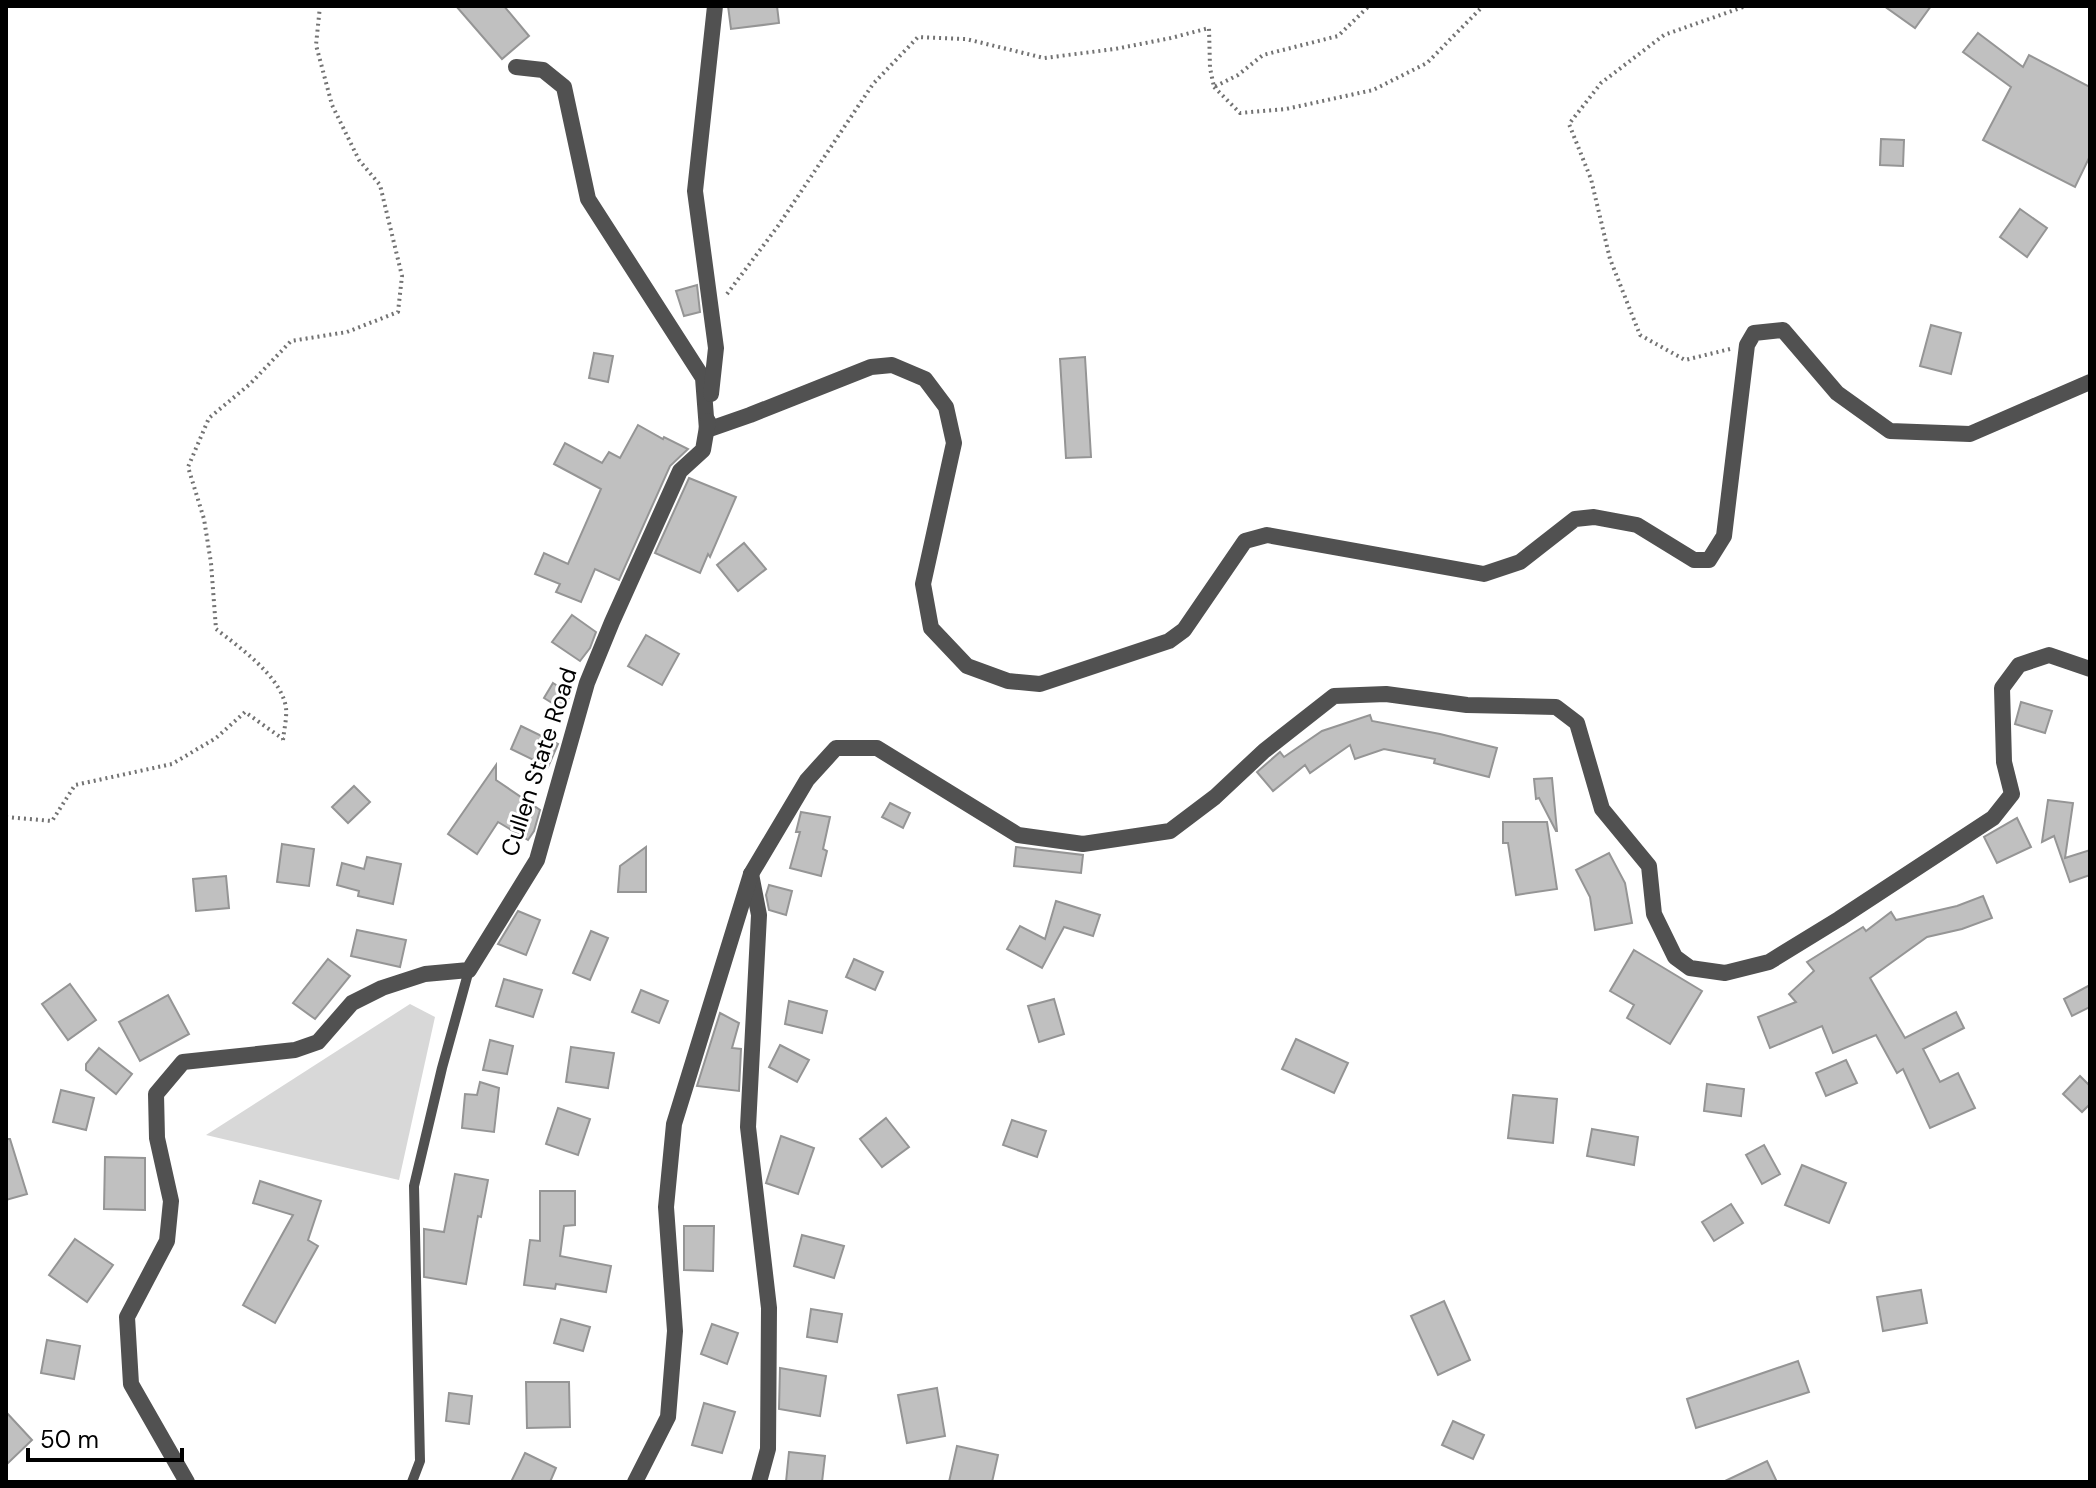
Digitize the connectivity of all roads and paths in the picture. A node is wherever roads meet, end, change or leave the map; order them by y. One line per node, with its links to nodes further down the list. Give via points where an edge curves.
1 (320, 6): 13 (path, via 316,45 332,105 359,160 380,185 402,276 398,312 347,332 291,341 209,418 188,467 204,519 216,629 274,681 286,707 283,740 245,712 216,738 172,764 75,785 52,821)
2 (715, 6): 8 (street, Cullen State Road, via 695,191)
3 (1369, 6): 7 (path, via 1338,36 1263,55)
4 (1483, 6): 7 (path, via 1427,63 1373,90 1240,113)
5 (1746, 6): 9 (path, via 1664,35 1601,83 1569,124 1591,179 1610,259 1640,335 1685,360)
6 (516, 67): 11 (street, via 543,70 564,87 588,199 703,378)
7 (1214, 87): 8 (path, via 1209,28 1044,58 966,39 918,37 873,84)
8 (712, 315): 11 (street, Cullen State Road, via 716,348)
9 (1747, 345): 10 (street, via 1754,333 1783,330 1837,393 1890,431 1970,434); 11 (street, via 1724,536 1709,560 1694,560 1637,525 1594,517 1575,519 1520,562 1484,574 1267,535 1245,541 1184,630 1169,641 1040,684 1008,681 967,666 931,628 923,584 954,443 946,407 925,379 892,365 871,367)
10 (2090, 382)
11 (707, 430): 15 (street, Cullen State Road, via 703,450 680,471 587,683 537,860)
12 (2090, 669): 14 (street, via 2049,655 2019,665 2002,688 2004,762 2012,794 1993,818 1769,962 1725,973 1690,968 1675,957 1654,914 1649,866 1602,809 1577,723 1556,707 1467,705 1386,694 1334,696 1170,831 1083,844 1018,835 877,748 836,748 807,780)
13 (6, 817)
14 (751, 874): 18 (street, via 674,1124 666,1207 675,1331 668,1417); 19 (street, via 759,915 748,1127 769,1308 768,1449)
15 (469, 970): 16 (street, via 425,974 382,988 352,1003 318,1042 295,1050 183,1062 156,1094 157,1138 171,1201 167,1241 127,1317 131,1384); 17 (lane, via 414,1186 420,1461)
16 (187, 1482)
17 (412, 1482)
18 (635, 1482)
19 (759, 1482)

